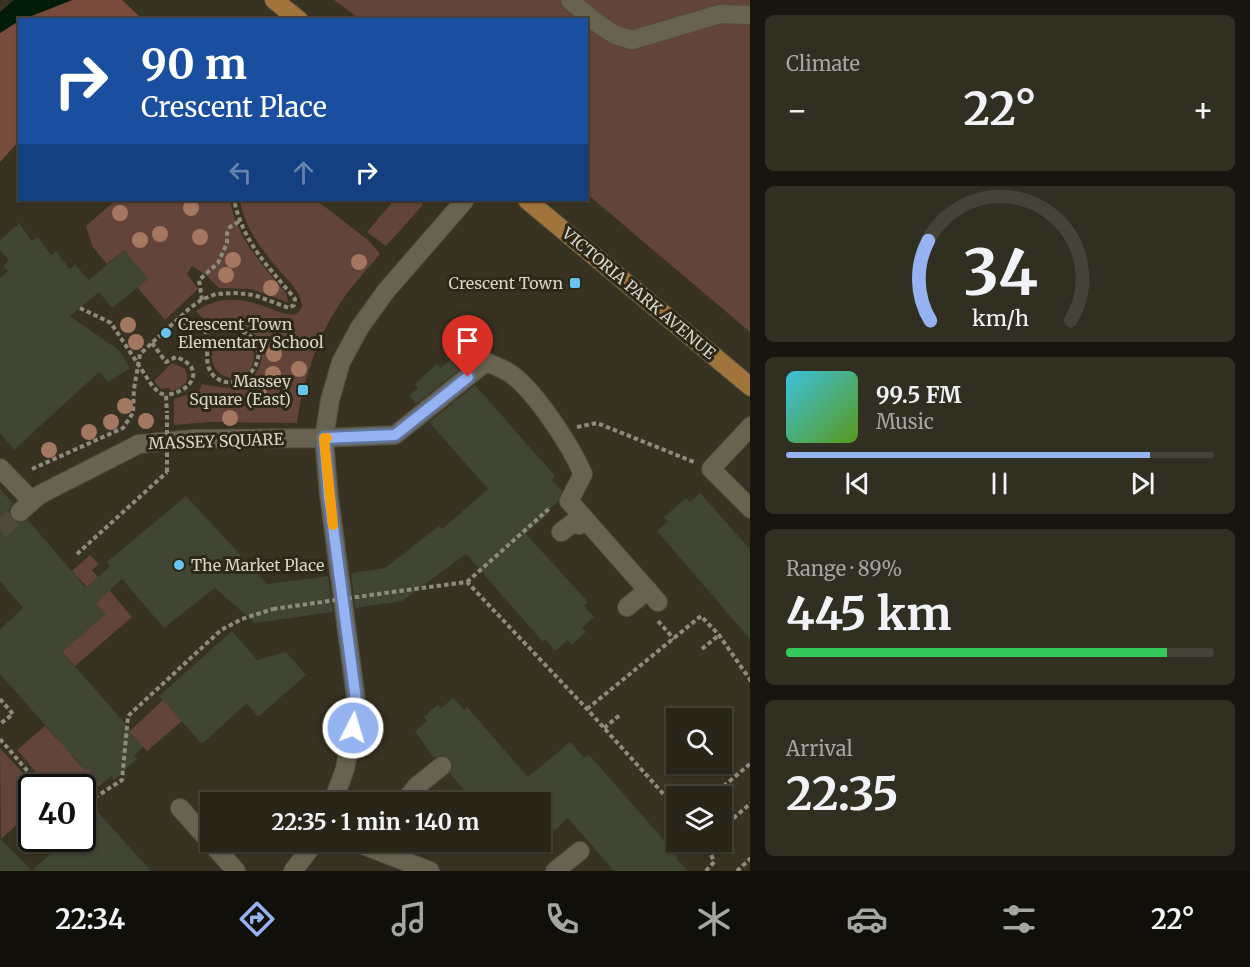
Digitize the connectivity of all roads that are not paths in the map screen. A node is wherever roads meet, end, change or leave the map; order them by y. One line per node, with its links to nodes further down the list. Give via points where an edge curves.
1 (274, 0): 4 (main road)
2 (570, 0): 3 (street, via 615,35 632,40 720,14)
3 (750, 15)
4 (296, 18)
5 (464, 201): 9 (street, via 360,327 341,362)
6 (528, 201): 7 (main road, VICTORIA PARK AVENUE)
7 (750, 387)
8 (750, 426): 11 (street, via 711,469)
9 (324, 438): 10 (street, MASSEY SQUARE, via 193,439 138,444 39,495 26,507); 12 (street, MASSEY SQUARE, via 395,435 486,362 508,372 530,391 574,454 583,474 569,501 573,529); 14 (street, via 357,708)
10 (0, 468)
11 (750, 509)
12 (643, 599)
13 (442, 766): 15 (street)
14 (337, 792)
15 (412, 792)
16 (180, 808): 20 (street)
17 (580, 851): 23 (street)
18 (307, 852): 21 (street)
19 (386, 852): 22 (street)
20 (236, 871)
21 (293, 871)
22 (430, 871)
23 (555, 871)

